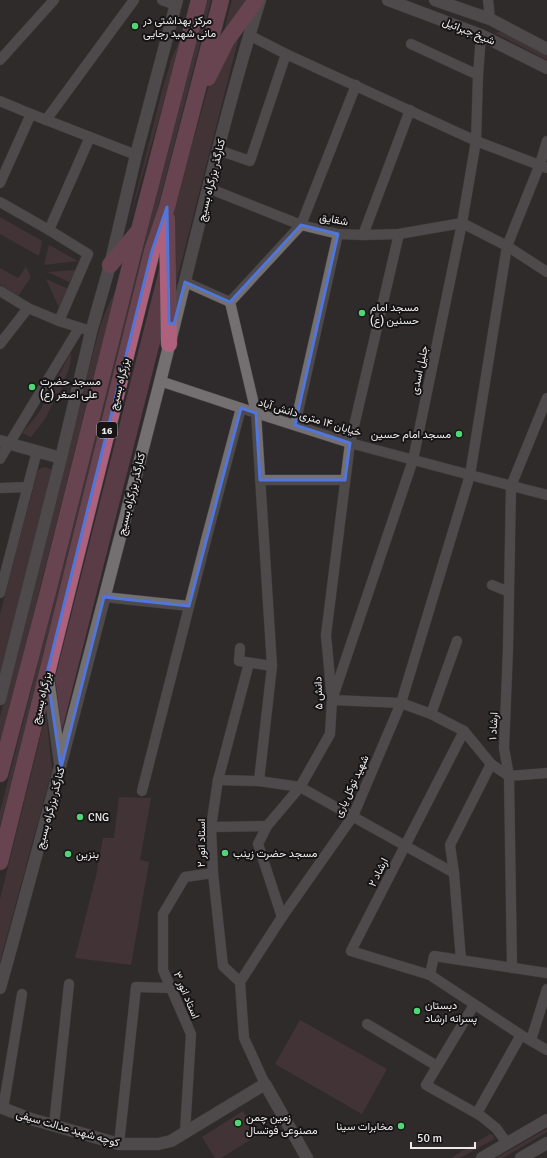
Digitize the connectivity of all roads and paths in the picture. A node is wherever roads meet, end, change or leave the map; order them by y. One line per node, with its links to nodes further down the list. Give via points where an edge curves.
1 (54, 0): 18 (street)
2 (134, 0): 26 (street)
3 (162, 0): 10 (street)
4 (221, 0): 23 (highway, بزرگراه بسیج / 16)
5 (256, 0): 23 (highway, via 227,40)
6 (260, 0): 13 (street, کنارگذر بزرگراه بسیج)
7 (388, 0): 14 (street, شیخ جبرائیل)
8 (435, 0): 12 (street, شیخ جبرائیل)
9 (488, 0): 12 (street)
10 (176, 2): 11 (street); 31 (street)
11 (198, 6): 40 (highway, بزرگراه بسیج / 16)
12 (490, 19): 16 (street, شیخ جبرائیل)
13 (249, 35): 17 (street); 30 (street, کنارگذر بزرگراه بسیج)
14 (481, 35): 19 (street, شیخ جبرائیل); 20 (street, جلیل اسدی)
15 (411, 44): 20 (street)
16 (547, 49)
17 (286, 54): 21 (street); 30 (street, via 250,161)
18 (0, 60)
19 (547, 68)
20 (478, 75): 28 (street, جلیل اسدی)
21 (356, 85): 24 (street); 38 (street)
22 (0, 101): 25 (street)
23 (193, 106): 36 (highway, بزرگراه بسیج / 16)
24 (410, 110): 28 (street); 43 (street)
25 (31, 114): 26 (street); 33 (street)
26 (46, 120): 27 (street)
27 (90, 137): 31 (street); 39 (street)
28 (476, 141): 32 (street); 37 (street, جلیل اسدی)
29 (547, 141): 32 (street, شهید توکل یاری)
30 (218, 150): 34 (street, کنارگذر بزرگراه بسیج)
31 (136, 155): 45 (street)
32 (543, 166): 44 (street, شهید توکل یاری)
33 (0, 183)
34 (208, 188): 38 (street, شقایق); 47 (street, کنارگذر بزرگراه بسیج)
35 (0, 202): 39 (street)
36 (167, 207): 55 (highway); 84 (highway, بزرگراه بسیج / 16, via 150,259)
37 (462, 223): 42 (street, شقایق); 44 (street); 66 (street, جلیل اسدی)
38 (301, 225): 41 (street, شقایق); 49 (street)
39 (49, 230): 51 (street, via 88,254)
40 (139, 230): 45 (highway); 93 (highway, بزرگراه بسیج / 16)
41 (338, 234): 43 (street, شقایق); 60 (street)
42 (399, 234): 43 (street, شقایق); 62 (street, دانش ۵)
43 (363, 235)
44 (507, 246): 46 (street); 67 (street, شهید توکل یاری)
45 (110, 264): 53 (street)
46 (547, 272)
47 (184, 282): 49 (street); 55 (street, کنارگذر بزرگراه بسیج)
48 (0, 291): 50 (street)
49 (230, 302): 59 (street)
50 (28, 308): 51 (street); 54 (street)
51 (59, 321): 52 (street)
52 (79, 328): 53 (street); 61 (street)
53 (91, 332): 64 (street)
54 (0, 344)
55 (169, 344): 56 (street, کنارگذر بزرگراه بسیج)
56 (160, 381): 58 (street, خیابان ۱۴ متری دانش آباد); 78 (street, کنارگذر بزرگراه بسیج)
57 (547, 398): 70 (street)
58 (241, 408): 59 (street, خیابان ۱۴ متری دانش آباد); 79 (street)
59 (256, 414): 60 (street, خیابان ۱۴ متری دانش آباد); 68 (street)
60 (295, 425): 62 (street, خیابان ۱۴ متری دانش آباد)
61 (4, 442): 63 (street); 65 (street)
62 (350, 443): 66 (street, خیابان ۱۴ متری دانش آباد); 69 (street, دانش ۵)
63 (37, 451): 64 (street); 71 (street)
64 (61, 458): 85 (street)
65 (0, 460)
66 (413, 460): 67 (street, خیابان ۱۴ متری دانش آباد); 86 (street, جلیل اسدی)
67 (470, 475): 70 (street, خیابان ۱۴ متری دانش آباد); 87 (street, شهید توکل یاری)
68 (260, 480): 69 (street); 83 (street)
69 (345, 480): 86 (street, دانش ۵, via 326,635)
70 (511, 486): 73 (street, خیابان ۱۴ متری دانش آباد); 76 (street, ارشاد ۱)
71 (28, 487): 72 (street); 74 (street)
72 (0, 488)
73 (547, 495)
74 (4, 566): 77 (street)
75 (492, 585): 76 (street)
76 (509, 592): 94 (street, ارشاد ۱, via 504,748)
77 (0, 593)
78 (104, 597): 79 (street); 91 (street, کنارگذر بزرگراه بسیج)
79 (189, 606): 98 (street)
80 (457, 641): 88 (street)
81 (240, 648): 82 (street, via 239,661)
82 (249, 663): 83 (street); 95 (street, استاد انور ۲)
83 (272, 666): 96 (street)
84 (47, 673): 91 (street); 103 (highway, بزرگراه بسیج / 16)
85 (0, 699)
86 (332, 700): 87 (street); 97 (street, دانش ۵, via 330,734)
87 (401, 703): 88 (street); 99 (street, شهید توکل یاری)
88 (432, 714): 89 (street)
89 (464, 731): 90 (street); 102 (street, ارشاد ۲)
90 (491, 764): 94 (street); 105 (street, via 450,845)
91 (60, 768): 113 (street, کنارگذر بزرگراه بسیج)
92 (547, 773): 94 (street)
93 (0, 774)
94 (509, 776): 108 (street, ارشاد ۱)
95 (218, 780): 96 (street); 101 (street, استاد انور ۲)
96 (259, 781): 97 (street)
97 (300, 787): 99 (street); 100 (street, دانش ۵)
98 (142, 791)
99 (353, 816): 102 (street); 106 (street, شهید توکل یاری)
100 (267, 826): 101 (street); 106 (street, دانش ۵, via 258,844)
101 (211, 827): 104 (street, استاد انور ۲)
102 (405, 845): 105 (street); 110 (street, ارشاد ۲, via 351,951)
103 (0, 862)
104 (213, 873): 111 (street, استاد انور ۲, via 223,966); 114 (street, استاد انور ۳, via 185,877 163,914 164,970)
105 (454, 873): 107 (street)
106 (282, 917): 111 (street, شهید توکل یاری)
107 (461, 960): 108 (street); 110 (street, via 434,956)
108 (512, 968): 109 (street)
109 (547, 973)
110 (430, 975): 117 (street)
111 (240, 982): 123 (street, via 244,1038)
112 (69, 984): 127 (street)
113 (0, 988)
114 (170, 988): 128 (street, استاد انور ۳, via 191,1034); 131 (street, via 136,987)
115 (547, 989): 120 (street)
116 (22, 994): 124 (street)
117 (474, 1005): 119 (street); 122 (street)
118 (367, 1024): 122 (street)
119 (521, 1035): 120 (street); 125 (street)
120 (531, 1040): 121 (street)
121 (547, 1050)
122 (437, 1066): 125 (street, via 426,1085)
123 (265, 1084): 128 (street, کوچه شهید عدالت سیفی); 132 (street)
124 (2, 1108): 127 (street, کوچه شهید عدالت سیفی)
125 (477, 1113): 129 (street, via 496,1128)
126 (547, 1120): 129 (street)
127 (54, 1125): 131 (street, کوچه شهید عدالت سیفی)
128 (185, 1132): 131 (street, کوچه شهید عدالت سیفی, via 171,1141 158,1144)
129 (507, 1143): 133 (street)
130 (547, 1143): 134 (street)
131 (119, 1144)
132 (307, 1158)
133 (482, 1158)
134 (521, 1158)

